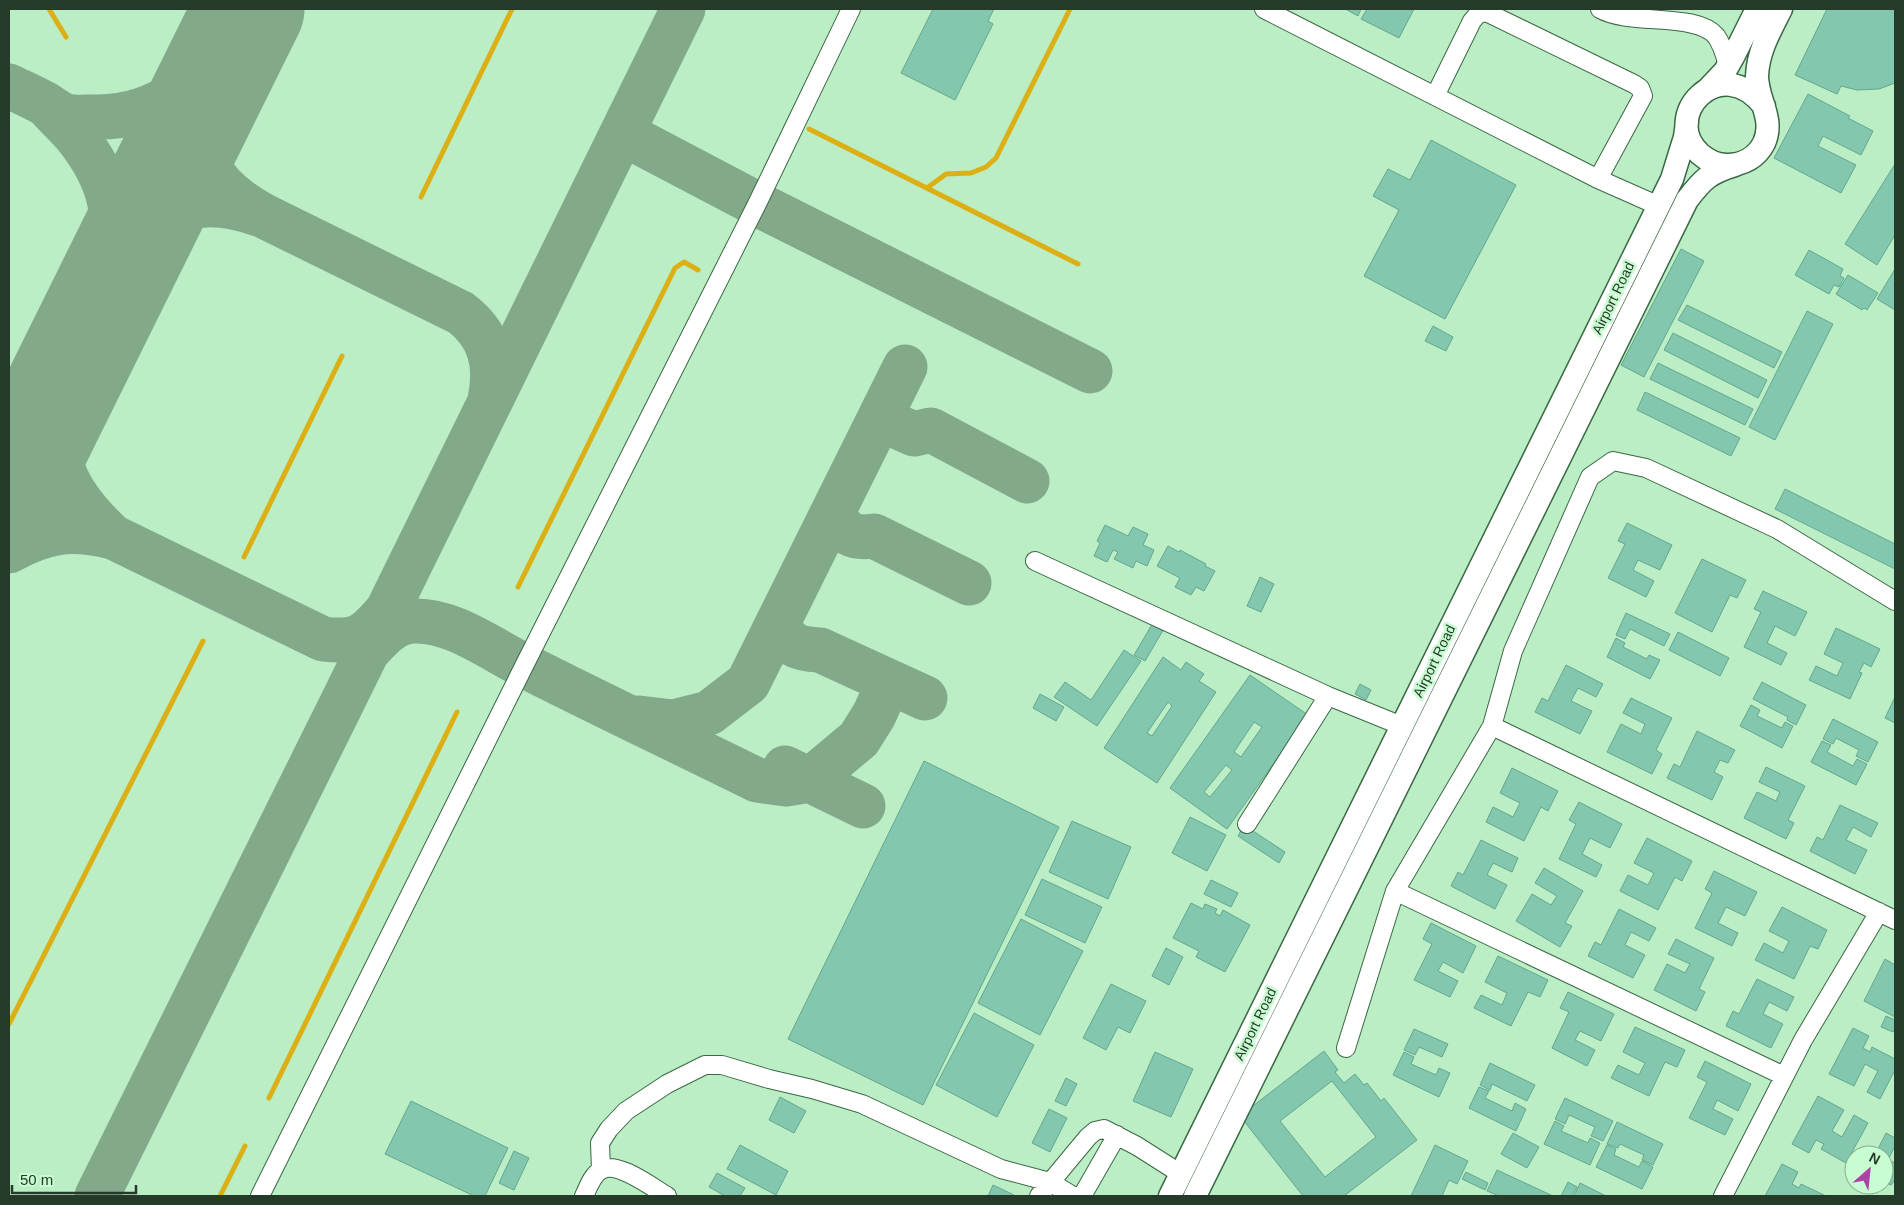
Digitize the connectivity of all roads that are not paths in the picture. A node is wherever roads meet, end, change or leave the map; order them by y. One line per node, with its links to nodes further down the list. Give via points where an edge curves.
1 (851, 9): 29 (lane, via 757,204)
2 (1264, 9): 8 (lane)
3 (1600, 9): 6 (lane, via 1624,17 1687,23 1704,28 1722,45)
4 (1757, 9): 6 (main road)
5 (1781, 9): 9 (main road, via 1763,44 1758,63 1757,79)
6 (1728, 65): 7 (main road)
7 (1707, 90): 9 (main road, via 1732,84 1745,88); 10 (main road, via 1690,109)
8 (1435, 96): 12 (lane); 12 (lane, via 1472,21 1478,14 1486,12 1634,84 1643,96)
9 (1764, 106): 11 (main road, via 1768,120 1767,136 1761,149 1749,160)
10 (1687, 122): 11 (main road, via 1689,137 1707,160 1720,165); 13 (main road, Airport Road, via 1679,159)
11 (1735, 165): 36 (main road, Airport Road, via 1717,170 1702,181 1687,200)
12 (1598, 179): 13 (lane)
13 (1659, 206): 17 (main road, Airport Road)
14 (1036, 561): 16 (lane)
15 (1895, 601): 18 (lane, via 1777,529 1646,468 1613,461 1590,477 1513,651)
16 (1328, 696): 17 (lane); 19 (lane)
17 (1402, 726): 27 (main road, Airport Road)
18 (1492, 726): 20 (lane); 21 (lane)
19 (1247, 824)
20 (1395, 891): 23 (lane); 24 (lane)
21 (1879, 912): 22 (lane); 24 (lane)
22 (1895, 920)
23 (1346, 1048)
24 (1784, 1076): 37 (lane)
25 (1117, 1135): 27 (lane); 28 (lane, via 1104,1129 1095,1131); 34 (lane)
26 (601, 1170): 28 (lane, via 600,1143 626,1111 705,1064 722,1065 862,1104 1001,1170); 30 (lane); 31 (lane, via 613,1168 631,1174)
27 (1181, 1174): 35 (main road, Airport Road)
28 (1050, 1182): 32 (lane); 33 (lane)
29 (260, 1196)
30 (584, 1196)
31 (667, 1196)
32 (1039, 1196)
33 (1073, 1196)
34 (1082, 1196)
35 (1170, 1196)
36 (1195, 1196)
37 (1722, 1196)

